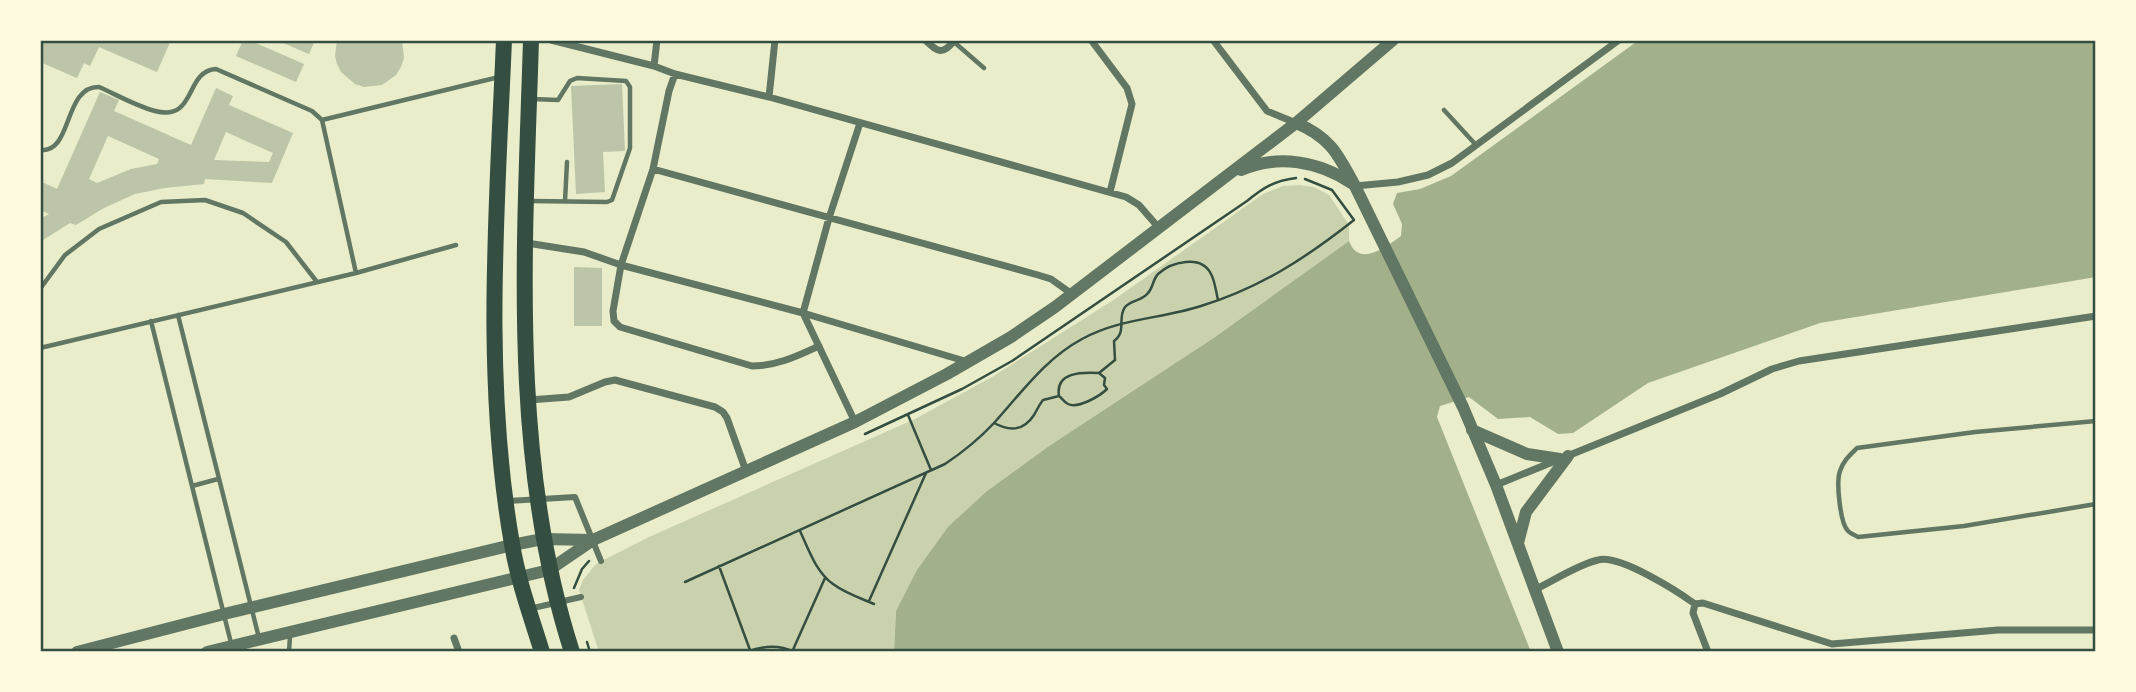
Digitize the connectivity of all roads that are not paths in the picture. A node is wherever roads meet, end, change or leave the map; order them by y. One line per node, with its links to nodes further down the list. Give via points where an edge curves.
1 (504, 40): 15 (main road)
2 (531, 40): 17 (main road)
3 (551, 40): 12 (street)
4 (657, 40): 12 (street)
5 (775, 40): 16 (street)
6 (925, 40): 11 (street, via 942,51)
7 (1091, 40): 28 (street, via 1127,88 1132,104)
8 (1213, 40): 21 (street, via 1267,111)
9 (1393, 40): 21 (street)
10 (1619, 40): 22 (street)
11 (954, 41): 13 (lane)
12 (654, 66): 14 (street)
13 (984, 68)
14 (675, 74): 16 (street); 25 (street)
15 (503, 76): 19 (lane); 57 (main road, via 496,354)
16 (769, 97): 20 (street)
17 (529, 99): 29 (main road); 30 (lane, via 558,100 577,78 626,81 630,86 630,148 612,200)
18 (1444, 110): 22 (lane)
19 (322, 120): 23 (lane, via 312,111 216,69 201,74 187,102 169,112 99,87 84,90 58,143); 36 (lane)
20 (860, 123): 28 (street); 31 (street)
21 (1296, 123): 26 (street); 27 (street, via 1313,130 1338,152)
22 (1476, 145): 27 (street, via 1428,175)
23 (40, 150)
24 (567, 162): 30 (lane)
25 (653, 169): 31 (street); 35 (street)
26 (1219, 181): 27 (street, via 1274,160 1313,165); 32 (street)
27 (1355, 186): 50 (street)
28 (1110, 192): 32 (street, via 1139,205)
29 (526, 201): 30 (lane); 33 (main road)
30 (565, 201)
31 (830, 218): 39 (street, via 1051,279); 40 (street)
32 (1159, 228): 39 (street)
33 (525, 242): 35 (street, via 584,252); 47 (main road)
34 (456, 245): 36 (lane)
35 (621, 265): 40 (street); 44 (street, via 612,311 620,327 752,366 768,366)
36 (356, 273): 37 (lane)
37 (317, 282): 38 (lane, via 286,242 243,213 205,200 161,202 99,229 65,255); 41 (lane)
38 (40, 289)
39 (1072, 294): 46 (street)
40 (803, 313): 44 (street); 46 (street)
41 (178, 315): 43 (lane); 53 (lane)
42 (2096, 316): 51 (street, via 1799,361)
43 (151, 321): 45 (lane); 55 (lane)
44 (820, 346): 49 (street)
45 (40, 348)
46 (968, 362): 49 (street)
47 (529, 400): 52 (street, via 569,397 614,380 715,407 727,418); 56 (main road)
48 (2096, 421): 58 (lane, via 1857,448 1839,472 1839,486 1842,517 1847,530 1858,537 1964,526)
49 (855, 422): 52 (street)
50 (1472, 430): 51 (street, via 1527,454); 54 (street)
51 (1564, 458): 54 (street); 61 (street, via 1526,512)
52 (746, 471): 60 (street)
53 (219, 479): 55 (lane); 70 (lane)
54 (1496, 485): 61 (street)
55 (192, 486): 72 (lane)
56 (538, 499): 57 (street); 59 (main road); 60 (street, via 575,497)
57 (506, 501): 62 (main road)
58 (2096, 504)
59 (543, 539): 60 (street); 62 (street); 64 (main road)
60 (593, 540): 63 (street); 64 (street)
61 (1518, 544): 66 (street)
62 (512, 545): 65 (main road); 70 (street)
63 (601, 561)
64 (550, 570): 65 (street); 68 (main road)
65 (520, 579): 71 (main road); 74 (street)
66 (1534, 590): 69 (street, via 1609,558); 85 (street)
67 (581, 597): 68 (street)
68 (557, 602): 71 (street); 84 (main road)
69 (1695, 604): 78 (street); 86 (street, via 1693,613)
70 (251, 608): 72 (street); 76 (lane)
71 (529, 609): 83 (main road)
72 (224, 614): 77 (lane); 79 (street)
73 (2096, 630): 78 (street, via 1998,630)
74 (290, 632): 76 (street); 81 (lane)
75 (453, 638): 82 (street)
76 (260, 639): 77 (street)
77 (232, 645): 80 (street)
78 (1832, 648)
79 (77, 652)
80 (207, 652)
81 (289, 652)
82 (459, 652)
83 (542, 652)
84 (572, 652)
85 (1558, 652)
86 (1708, 652)

